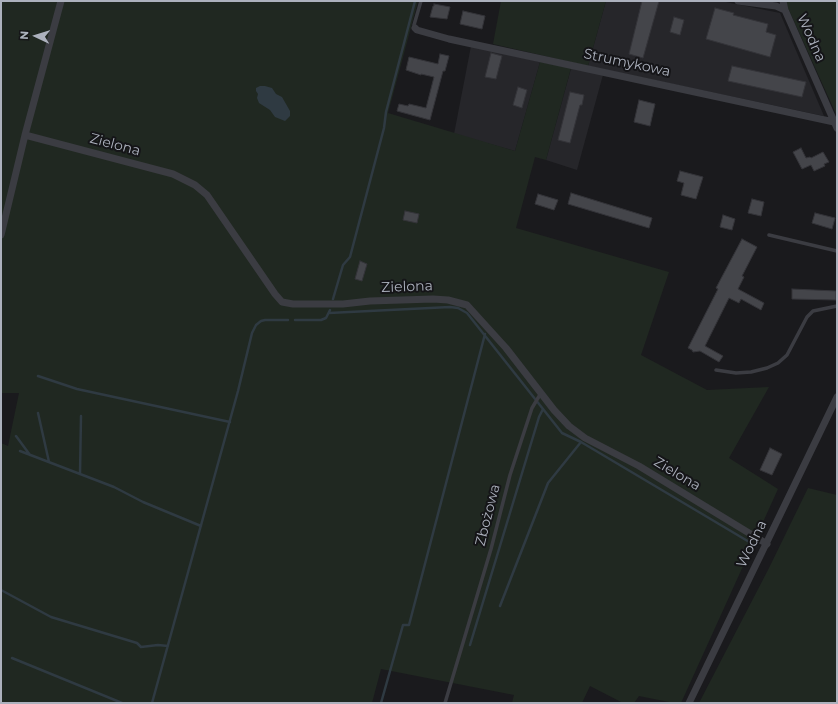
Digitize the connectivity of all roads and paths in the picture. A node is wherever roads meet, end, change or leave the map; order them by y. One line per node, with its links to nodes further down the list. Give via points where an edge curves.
1 (61, 1): 8 (street)
2 (421, 1): 6 (lane)
3 (738, 1): 5 (street, via 776,6)
4 (783, 1): 5 (street, Wodna)
5 (785, 10): 7 (street, Wodna)
6 (415, 28): 7 (street, Strumykowa, via 449,39)
7 (836, 125)
8 (25, 135): 9 (street); 14 (street, Zielona, via 173,174 195,185 208,195 282,302 343,304 434,298 467,305 506,348)
9 (1, 235)
10 (769, 235): 11 (lane)
11 (837, 251)
12 (837, 306): 13 (lane, via 813,311 807,317 787,355 778,363 751,372)
13 (716, 370)
14 (541, 393): 16 (street, Zielona, via 569,426 585,438 639,466); 17 (lane, Zbożowa, via 532,408 510,475 491,549)
15 (837, 397): 16 (street, Wodna)
16 (766, 544): 18 (street, Wodna)
17 (445, 703)
18 (689, 703)

